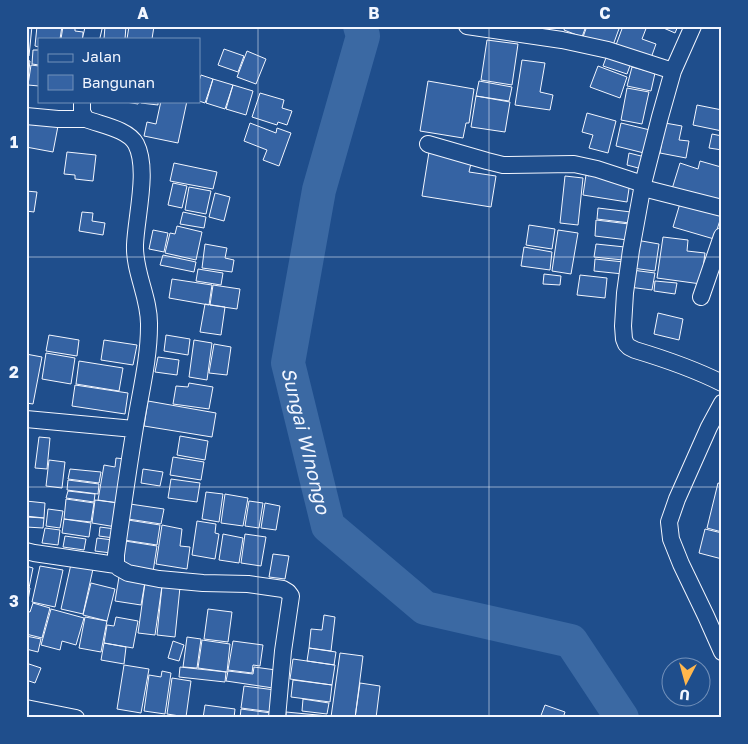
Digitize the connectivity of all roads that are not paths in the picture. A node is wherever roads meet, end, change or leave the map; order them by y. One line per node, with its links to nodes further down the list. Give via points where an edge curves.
1 (467, 26): 3 (street, via 608,50)
2 (693, 26): 3 (street)
3 (673, 72): 8 (street)
4 (82, 102): 6 (street)
5 (26, 116): 6 (street)
6 (86, 119): 15 (street, via 124,132 132,138 140,154 141,191 135,260 148,305 150,327)
7 (428, 144): 8 (street, via 503,165 574,164)
8 (643, 186): 9 (street); 12 (street, via 625,293 624,339 635,350)
9 (722, 208)
10 (722, 236): 11 (street)
11 (701, 297)
12 (722, 383)
13 (722, 403): 18 (street, via 669,522 671,540)
14 (26, 419): 15 (street)
15 (134, 429): 17 (street)
16 (26, 551): 17 (street)
17 (116, 565): 21 (street, via 128,573 150,578 203,584 248,584 288,592 291,596)
18 (722, 652)
19 (26, 708): 20 (street)
20 (76, 718)
21 (277, 718)

